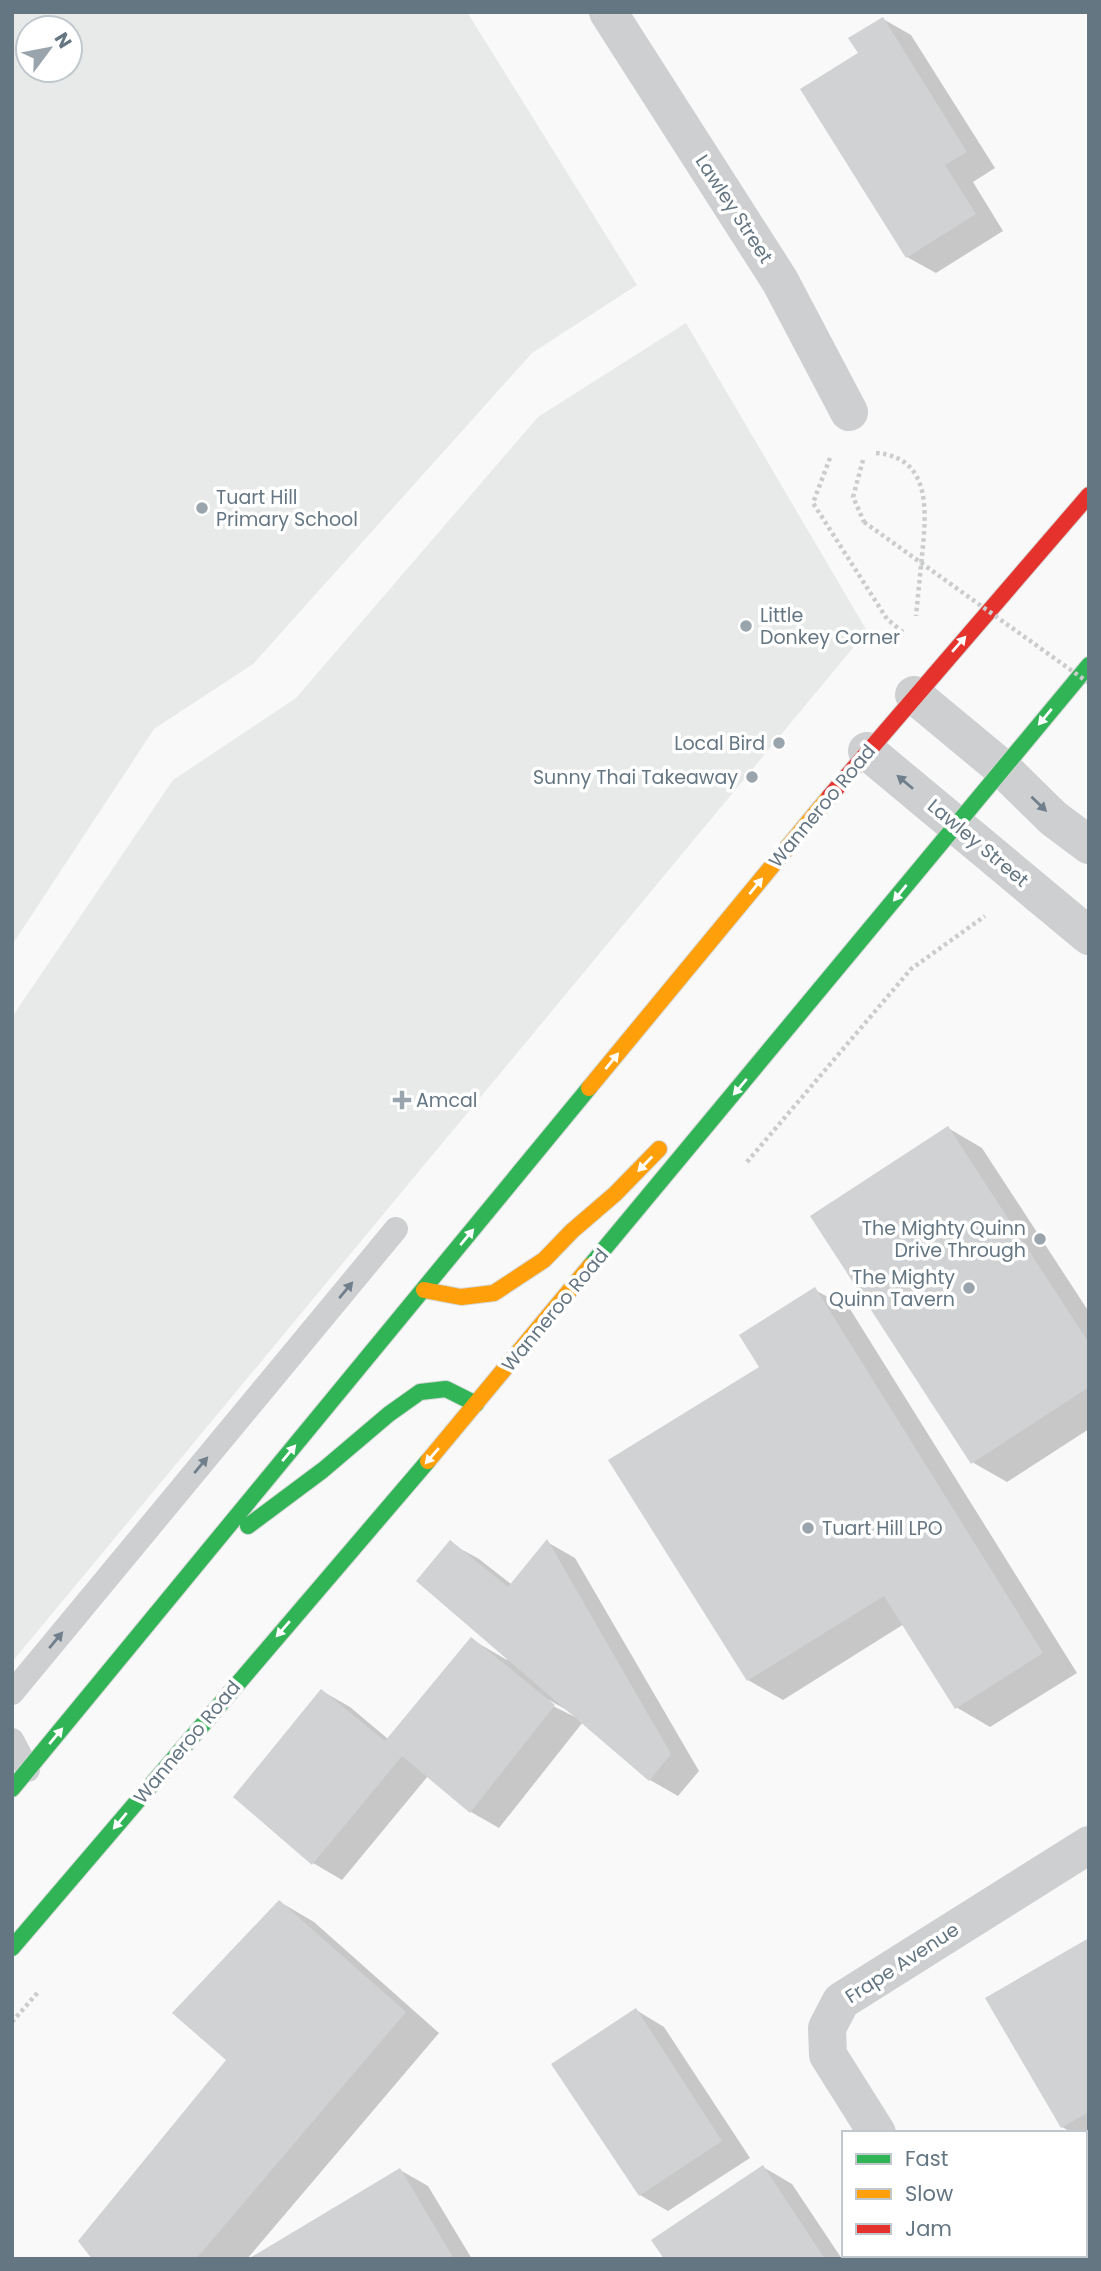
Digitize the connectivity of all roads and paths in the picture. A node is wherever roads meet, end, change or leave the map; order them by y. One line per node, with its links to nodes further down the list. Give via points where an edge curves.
1 (608, 12): 2 (street, Lawley Street, via 780,281)
2 (849, 412): 5 (path, via 813,503 887,619)
3 (1089, 495): 8 (highway, Wanneroo Road, one-way to 3)
4 (915, 625): 7 (path, bridge, via 921,571 922,558 925,531 926,517 921,488 915,472 903,461 873,453 862,461 853,498 864,522 919,561 930,569 942,576)
5 (908, 636)
6 (1089, 665): 10 (highway, Wanneroo Road, one-way to 10)
7 (1089, 683)
8 (914, 695): 9 (highway, Wanneroo Road); 10 (street)
9 (867, 751): 11 (street, Lawley Street, one-way to 9); 18 (highway, Wanneroo Road, one-way to 9)
10 (1002, 768): 11 (highway, Wanneroo Road); 12 (street, one-way to 12, via 1053,818)
11 (955, 824): 13 (street, Lawley Street); 14 (highway, Wanneroo Road, one-way to 14)
12 (1089, 845)
13 (1089, 936)
14 (863, 939): 15 (highway); 19 (highway, Wanneroo Road, one-way to 19)
15 (710, 1096)
16 (672, 1135): 18 (highway, one-way to 18, via 544,1260 494,1293 461,1297)
17 (396, 1230): 21 (lane, one-way to 17)
18 (424, 1290): 20 (highway, Wanneroo Road, one-way to 18)
19 (476, 1404): 20 (highway, via 446,1389 420,1392); 25 (highway, Wanneroo Road, one-way to 25)
20 (199, 1562): 23 (highway, Wanneroo Road, one-way to 20)
21 (12, 1693)
22 (12, 1740): 23 (lane, Wanneroo Road)
23 (20, 1779)
24 (1089, 1845): 26 (street, Frape Avenue, via 841,2001 827,2028 828,2055)
25 (12, 1948)
26 (876, 2131)

